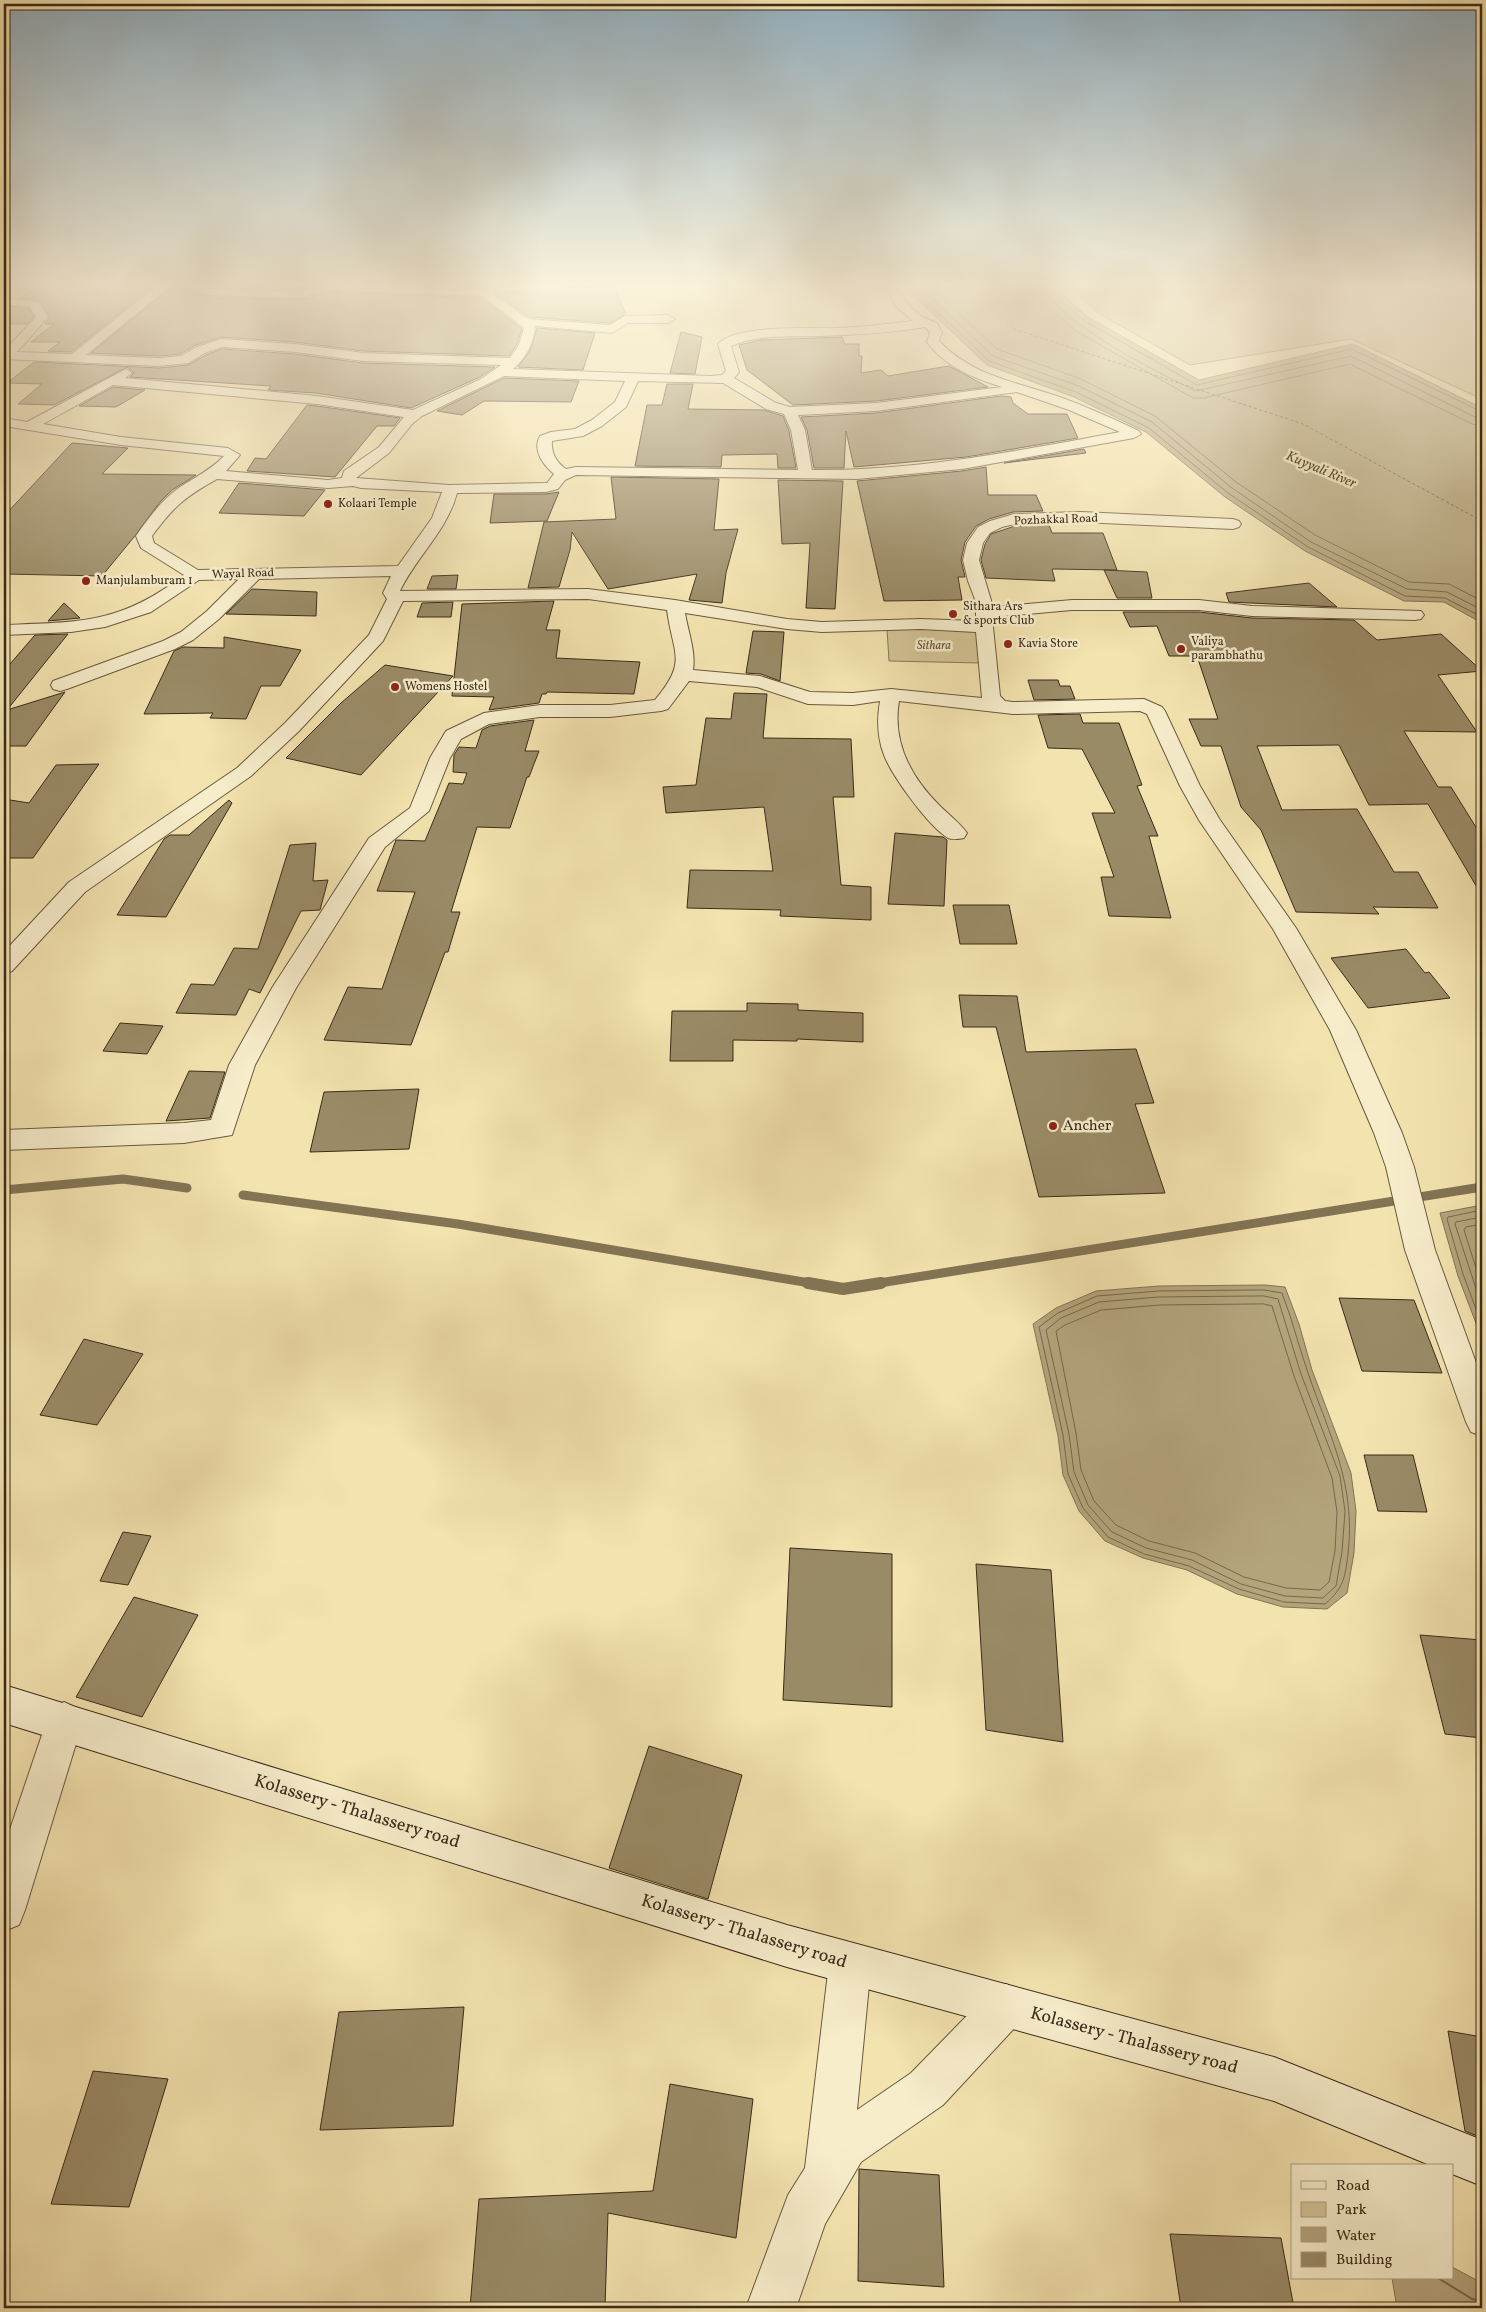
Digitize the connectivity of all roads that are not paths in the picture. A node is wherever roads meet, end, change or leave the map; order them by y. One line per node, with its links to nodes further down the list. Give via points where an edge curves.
1 (95, 390): 11 (street)
2 (207, 390): 9 (street, via 317,400)
3 (462, 390): 9 (street)
4 (628, 390): 12 (street, via 621,404 596,424 578,433 545,439 545,452 553,466)
5 (743, 390): 8 (street, via 771,406)
6 (1016, 390): 8 (street, via 876,407)
7 (1025, 390): 14 (street, via 1104,419 1134,434 962,465 857,475)
8 (790, 411): 14 (street, via 798,430)
9 (415, 414): 15 (street, via 384,450 349,474)
10 (4, 422): 11 (street)
11 (29, 426): 13 (street, via 234,455)
12 (563, 473): 14 (street); 16 (street, via 553,486 546,488)
13 (214, 474): 15 (street, via 328,484); 20 (street, via 184,491 144,536 146,545)
14 (806, 475)
15 (351, 482): 16 (street)
16 (449, 489): 18 (street, via 429,536)
17 (1233, 524): 24 (street, Pozhakkal Road, via 1081,517 1014,520 996,524 984,530 975,543 971,560 985,602)
18 (404, 571): 19 (street, Wayal Road); 21 (street, via 391,592)
19 (255, 573): 20 (street, Wayal Road); 27 (street, via 187,636)
20 (195, 575): 25 (street, Wayal Road, via 169,595 136,613 83,626)
21 (397, 596): 22 (street, via 588,594); 31 (street, via 377,637 292,727 244,772 77,887)
22 (675, 605): 24 (street, via 822,627); 26 (street, via 686,656)
23 (1414, 615): 24 (street, via 1262,612 1199,604 1072,605)
24 (984, 620): 29 (street, Pozhakkal Road, via 991,698)
25 (4, 630)
26 (683, 675): 28 (street, via 760,682 808,698 853,699); 32 (street, via 661,705 610,711 540,711 484,719 453,735 419,811 377,843 284,988 242,1065 222,1128 184,1133)
27 (60, 685)
28 (891, 695): 29 (street); 30 (street, via 887,710 896,760 915,793)
29 (999, 705): 33 (street, via 1013,708 1144,705 1155,711 1190,786 1210,820 1284,928 1343,1030 1388,1133 1400,1167 1420,1250)
30 (956, 833)
31 (4, 966)
32 (4, 1140)
33 (1482, 1422)
34 (4, 1704): 35 (street, Kolassery - Thalassery road)
35 (64, 1721): 36 (street); 37 (street, Kolassery - Thalassery road)
36 (4, 1910)
37 (850, 1964): 38 (street, Kolassery - Thalassery road); 40 (street)
38 (1006, 2006): 39 (street, Kolassery - Thalassery road, via 1274,2079); 40 (street, via 927,2089 845,2146)
39 (1482, 2164)
40 (828, 2172): 41 (street, via 805,2212)
41 (771, 2308)

